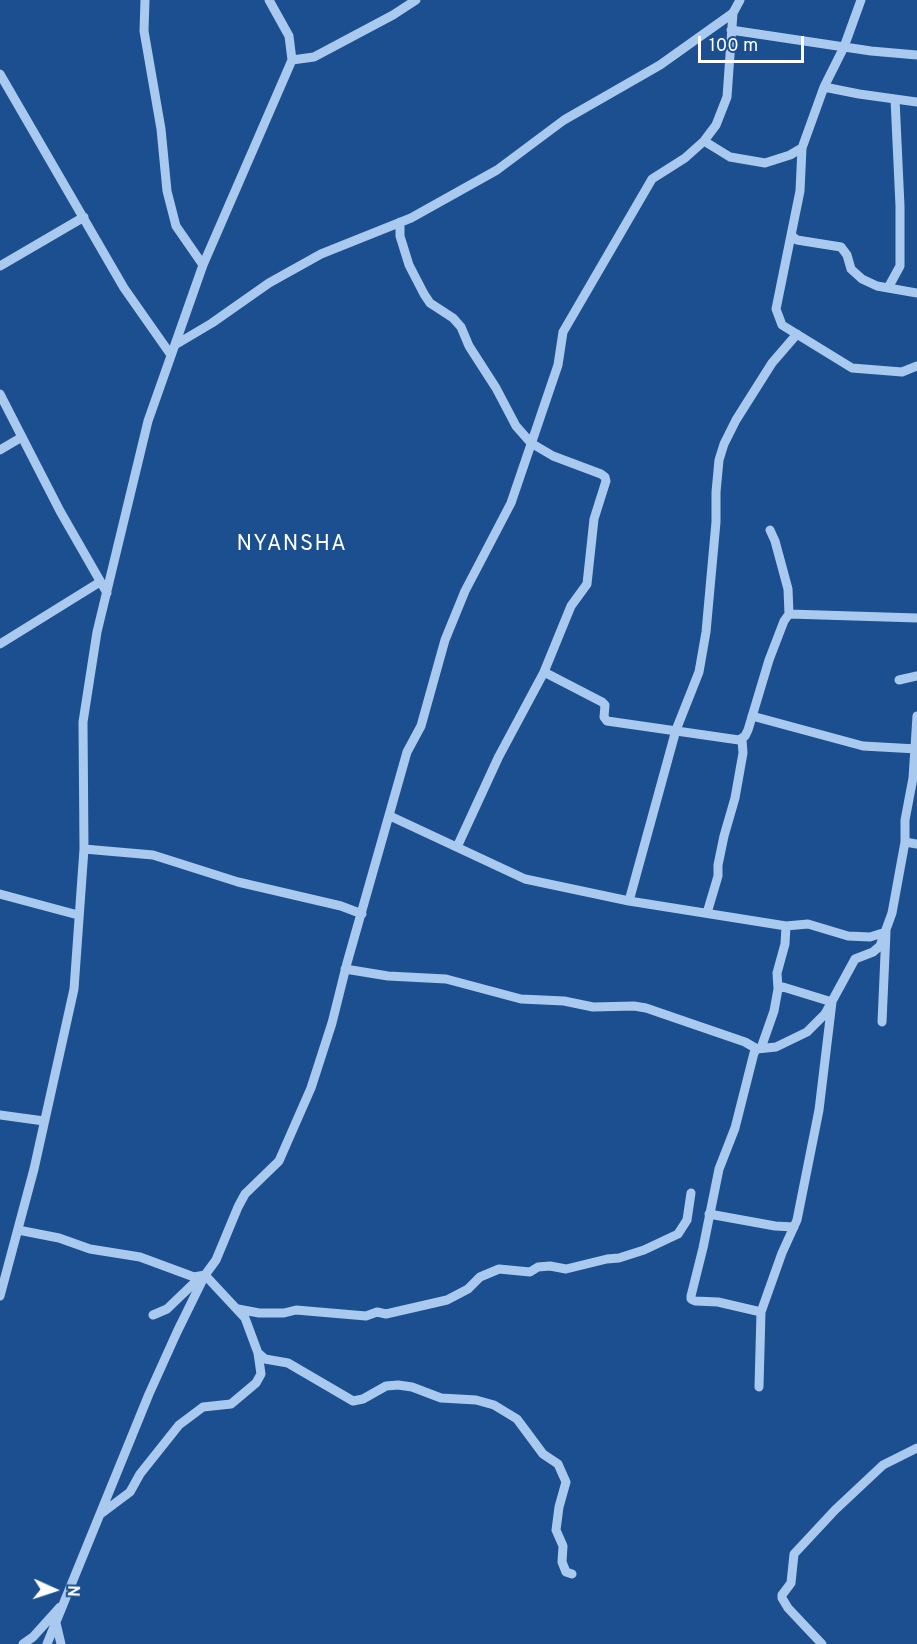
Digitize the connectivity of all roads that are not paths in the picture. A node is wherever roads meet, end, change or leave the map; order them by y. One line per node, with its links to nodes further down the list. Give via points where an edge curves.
1 (146, 0): 20 (street, via 144,31 167,190 176,226)
2 (268, 0): 10 (street, via 289,36)
3 (416, 0): 10 (street, via 314,57)
4 (740, 0): 6 (street)
5 (861, 0): 8 (street)
6 (733, 13): 7 (street); 18 (street, via 660,65 564,120 497,170)
7 (731, 30): 8 (street); 15 (street, via 727,97 716,125)
8 (844, 47): 9 (street); 12 (street)
9 (917, 55)
10 (292, 60): 20 (street)
11 (0, 74): 17 (street)
12 (824, 87): 13 (street); 16 (street)
13 (895, 99): 14 (street); 22 (street, via 900,266)
14 (917, 102)
15 (704, 141): 16 (street, via 730,157 757,163); 30 (street, via 652,179 591,282 563,332 558,364)
16 (802, 148): 19 (street)
17 (84, 217): 21 (street); 26 (street, via 124,288)
18 (400, 222): 25 (street, via 269,282); 30 (street, via 409,265 424,294 461,327 516,426)
19 (792, 236): 22 (street, via 841,247 854,273); 24 (street, via 776,309 782,325)
20 (203, 265): 25 (street)
21 (0, 266)
22 (888, 288): 23 (street)
23 (917, 293)
24 (797, 334): 27 (street, via 852,368 902,372); 43 (street, via 772,363 736,420 719,460 706,632 699,672)
25 (175, 345): 26 (street)
26 (171, 355): 34 (street, via 148,421)
27 (917, 366)
28 (0, 394): 29 (street)
29 (22, 437): 31 (street); 33 (street)
30 (531, 443): 38 (street, via 601,474 606,481 594,519 587,584 571,606); 46 (street, via 511,503 465,591 445,640)
31 (0, 450)
32 (770, 530): 35 (street, via 788,589)
33 (100, 582): 34 (street); 37 (street)
34 (106, 593): 50 (street, via 83,722)
35 (789, 614): 36 (street); 41 (street, via 771,654)
36 (917, 618)
37 (0, 644)
38 (544, 672): 43 (street, via 602,702 607,721); 49 (street)
39 (917, 676): 40 (street)
40 (899, 680)
41 (752, 716): 44 (street); 45 (street, via 863,747)
42 (917, 716): 45 (street)
43 (676, 730): 44 (street); 52 (street)
44 (742, 739): 53 (street, via 735,798)
45 (916, 749): 47 (street)
46 (390, 816): 49 (street); 54 (street)
47 (905, 842): 48 (street); 57 (street)
48 (917, 844)
49 (457, 846): 52 (street, via 525,879)
50 (84, 849): 54 (street, via 153,855); 55 (street)
51 (0, 894): 55 (street)
52 (628, 901): 53 (street)
53 (707, 913): 56 (street)
54 (362, 914): 58 (street)
55 (78, 915): 64 (street, via 74,989)
56 (786, 926): 57 (street, via 808,924 848,936 870,937); 59 (street, via 777,973)
57 (886, 932): 60 (street, via 880,946 851,964); 61 (street)
58 (345, 969): 62 (street, via 446,979 521,999 646,1008); 69 (street, via 311,1088 279,1161 245,1194 216,1260)
59 (778, 989): 60 (street, via 783,987); 62 (street)
60 (832, 1002): 62 (street, via 807,1032 776,1047); 67 (street, via 819,1110)
61 (882, 1022)
62 (759, 1048): 66 (street, via 719,1169)
63 (0, 1115): 64 (street)
64 (45, 1121): 68 (street)
65 (691, 1193): 71 (street, via 687,1220 678,1234 620,1258 566,1269 499,1269 480,1276 468,1289 447,1300 386,1314 296,1310 259,1313)
66 (710, 1214): 67 (street); 72 (street, via 691,1299)
67 (794, 1227): 72 (street)
68 (18, 1230): 69 (street, via 140,1257 194,1277); 70 (street)
69 (205, 1275): 71 (street); 73 (street, via 167,1309); 77 (street, via 149,1394)
70 (0, 1296)
71 (238, 1309): 74 (street)
72 (761, 1312): 75 (street)
73 (153, 1315)
74 (258, 1353): 77 (street, via 261,1374 256,1383 231,1404 203,1407 179,1425 130,1492); 78 (street, via 266,1359 288,1363 353,1401 363,1400 386,1386 398,1385 441,1398 494,1405 517,1419 543,1454 558,1464 566,1482 556,1530 563,1546 562,1562 566,1572)
75 (759, 1387)
76 (917, 1448): 84 (street, via 883,1465 794,1554 790,1583 782,1598)
77 (99, 1516): 79 (street)
78 (572, 1574)
79 (63, 1604): 80 (street); 81 (street)
80 (56, 1623): 82 (street); 83 (street)
81 (23, 1644)
82 (47, 1644)
83 (61, 1644)
84 (822, 1644)

